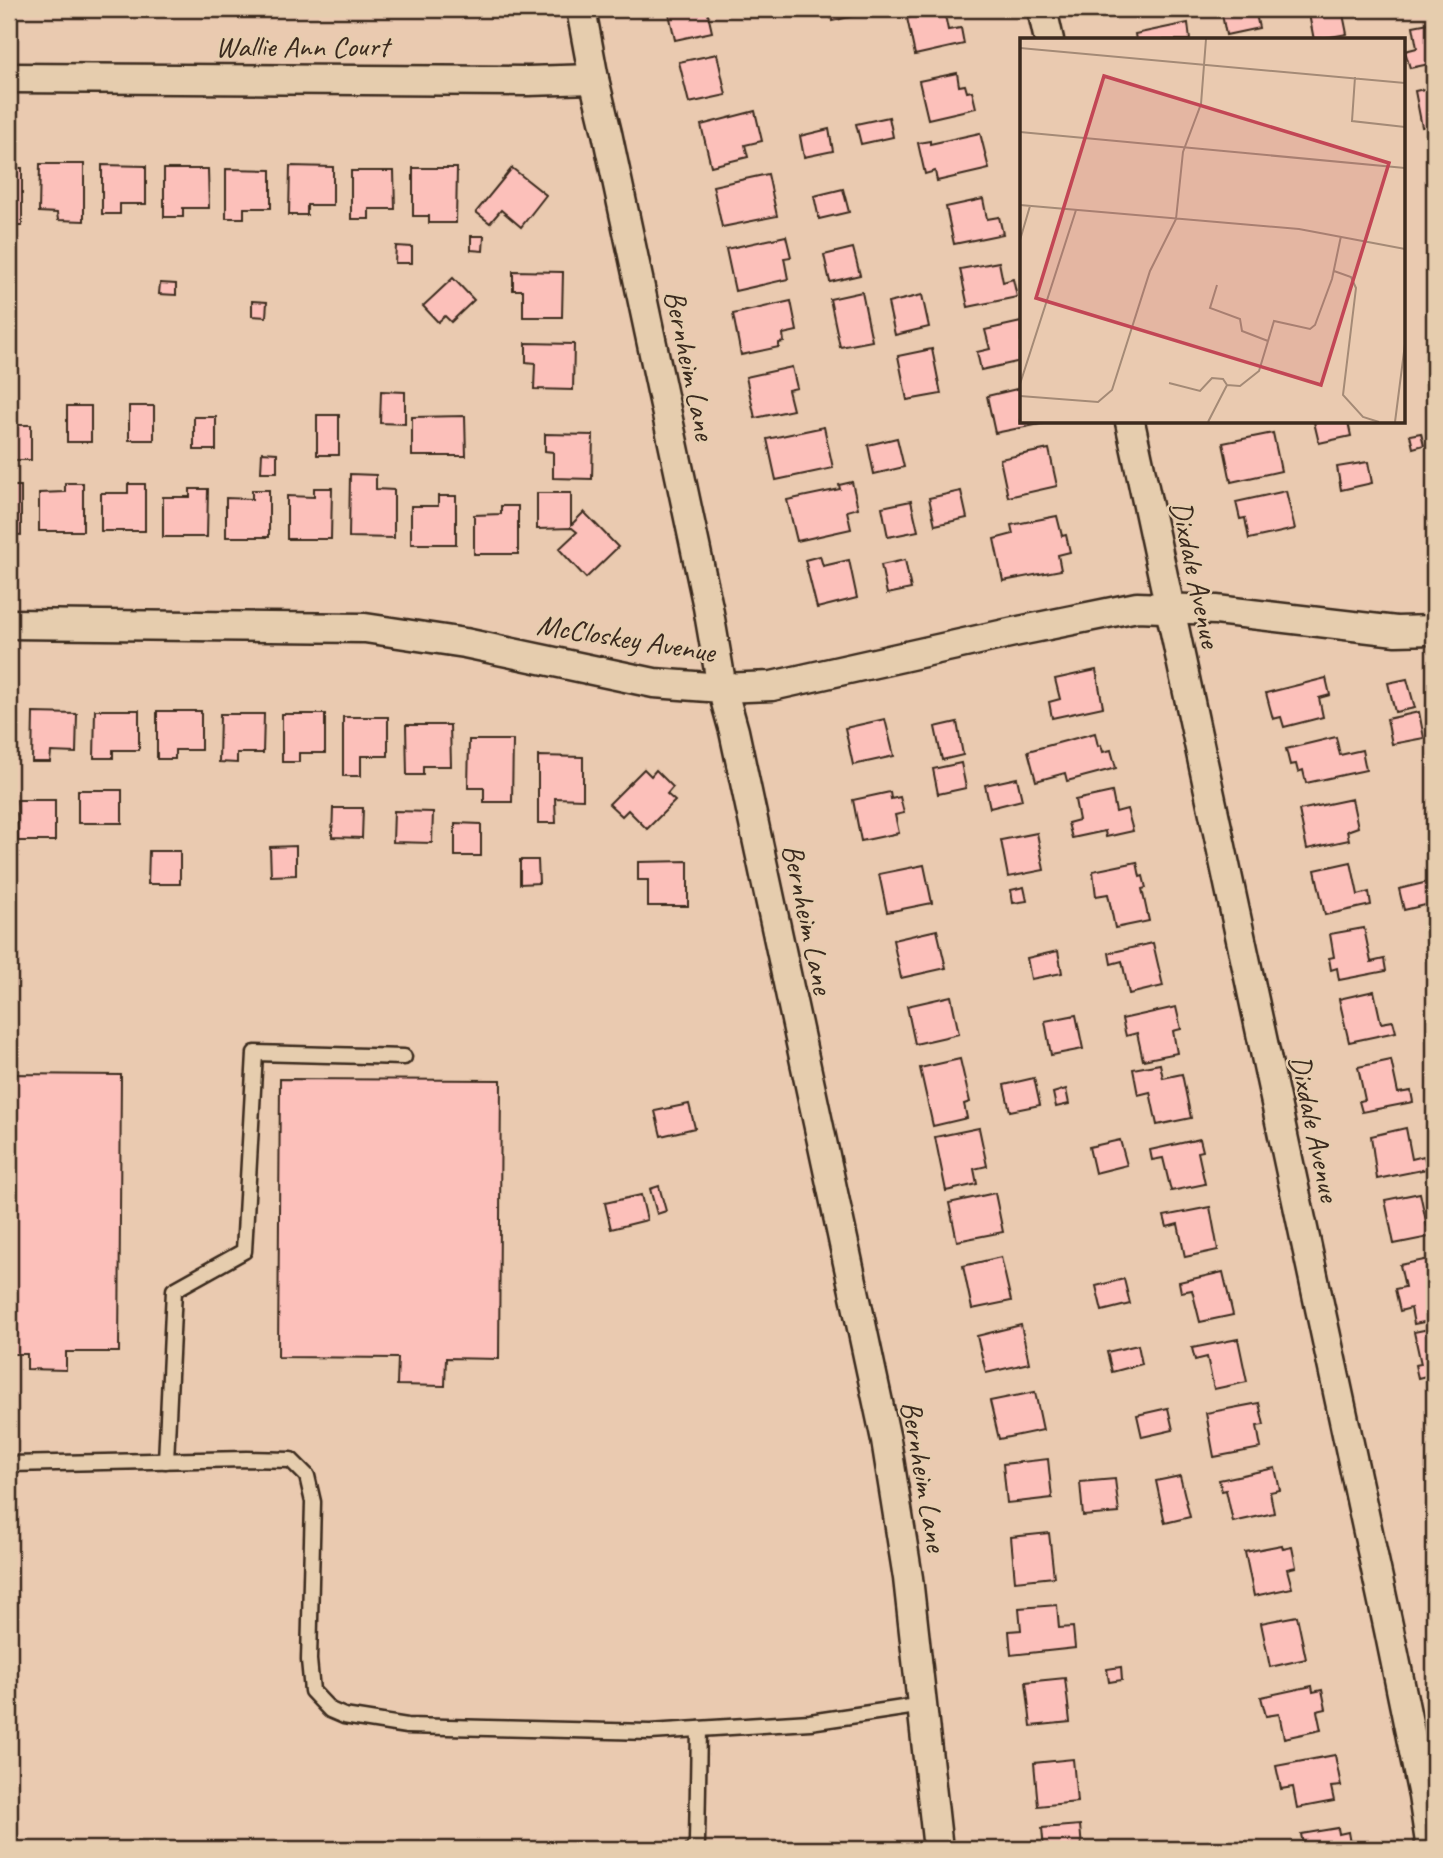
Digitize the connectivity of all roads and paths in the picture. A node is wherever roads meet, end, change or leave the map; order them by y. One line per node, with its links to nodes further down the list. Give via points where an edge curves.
1 (581, 9): 5 (street, Bernheim Lane)
2 (1042, 9): 3 (street)
3 (1049, 38)
4 (9, 78): 5 (street, Wallie Ann Court)
5 (594, 79): 10 (street, Bernheim Lane)
6 (1130, 424): 7 (street, Dixdale Avenue)
7 (1169, 607): 9 (street, McCloskey Avenue, via 1396,631); 10 (street, McCloskey Avenue, via 1137,607 772,686); 18 (street, Dixdale Avenue, via 1389,1630)
8 (9, 624): 10 (street, McCloskey Avenue, via 365,628 465,643 654,683)
9 (1434, 630)
10 (722, 688): 14 (street, Bernheim Lane, via 886,1440)
11 (404, 1057): 12 (lane, via 255,1054 244,1251 174,1290)
12 (166, 1461): 13 (lane); 15 (lane, via 291,1460 307,1476 313,1502 309,1660 312,1690 330,1710 407,1726 650,1732)
13 (9, 1464)
14 (923, 1705): 15 (lane, via 810,1722); 17 (street, Bernheim Lane)
15 (699, 1729): 16 (lane, via 697,1842)
16 (693, 1849)
17 (937, 1849)
18 (1431, 1849)

